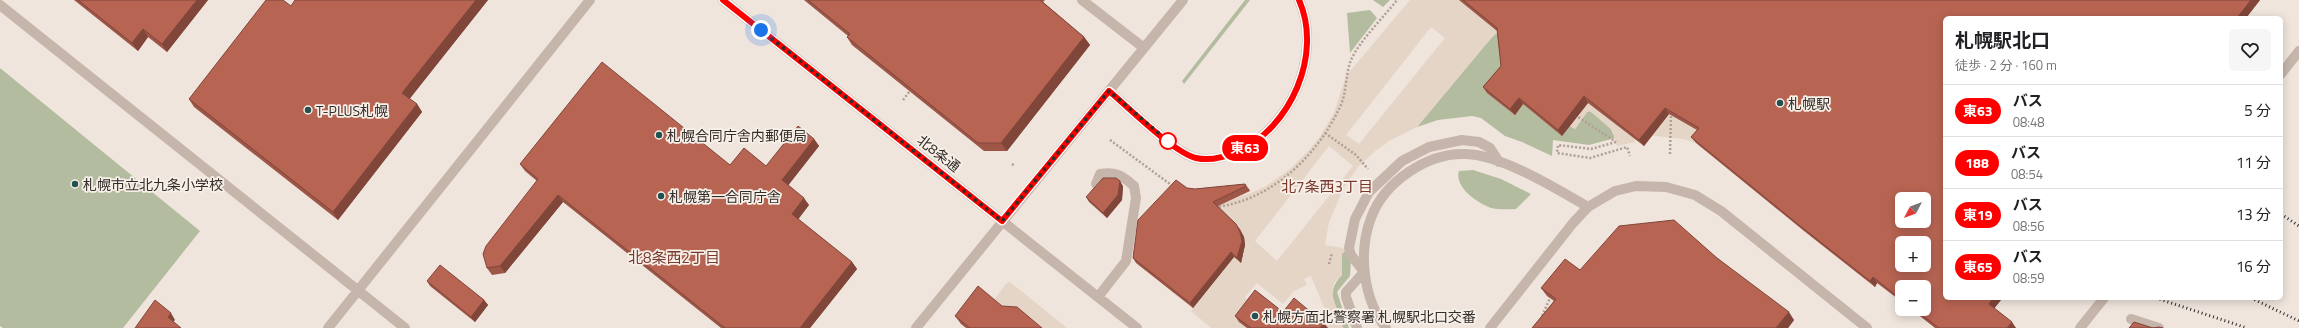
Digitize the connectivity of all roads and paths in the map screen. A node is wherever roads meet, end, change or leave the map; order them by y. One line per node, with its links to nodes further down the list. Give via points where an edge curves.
1 (590, 0): 26 (street)
2 (723, 0): 24 (street, 北8条通)
3 (1082, 0): 8 (street)
4 (1183, 0): 8 (street)
5 (1299, 0): 13 (street, via 1308,31 1306,56 1300,78 1290,103 1268,131 1249,147 1228,156 1195,158 1177,148)
6 (1397, 0): 10 (path)
7 (0, 5): 26 (street)
8 (1144, 48): 13 (street)
9 (2299, 51): 11 (street)
10 (1351, 60)
11 (2283, 71)
12 (910, 91): 14 (path)
13 (1109, 91): 24 (street)
14 (903, 100)
15 (1573, 113): 19 (path, via 1616,142 1591,150 1558,146 1558,154 1590,158 1627,147)
16 (1671, 115): 18 (path)
17 (1325, 133): 21 (path, via 1356,155)
18 (1670, 154)
19 (1630, 156)
20 (1499, 162): 23 (street, via 1554,187); 25 (street, via 1477,155 1454,155 1424,163 1411,170 1380,200 1371,217 1365,244); 25 (street, via 1490,148 1475,140 1429,147 1402,161 1369,192 1355,219 1349,248 1351,255)
21 (1368, 169)
22 (1096, 184): 27 (street, via 1100,174 1119,174 1134,186 1136,198 1126,261)
23 (1588, 207): 38 (street, via 1572,223); 39 (street, via 1615,192 1636,186 1666,187 1695,195 1721,212)
24 (1002, 221): 27 (street, 北8条通); 34 (street)
25 (1364, 272): 36 (street, via 1346,292); 37 (street, via 1378,318)
26 (359, 290): 32 (street); 33 (street)
27 (1098, 297): 35 (street, 北8条通)
28 (1550, 298): 30 (path)
29 (2102, 300): 40 (street)
30 (1542, 316)
31 (2131, 319): 41 (street)
32 (328, 328)
33 (405, 328)
34 (916, 328)
35 (1137, 328)
36 (1357, 328)
37 (1386, 328)
38 (1491, 328)
39 (1867, 328)
40 (2080, 328)
41 (2159, 328)

